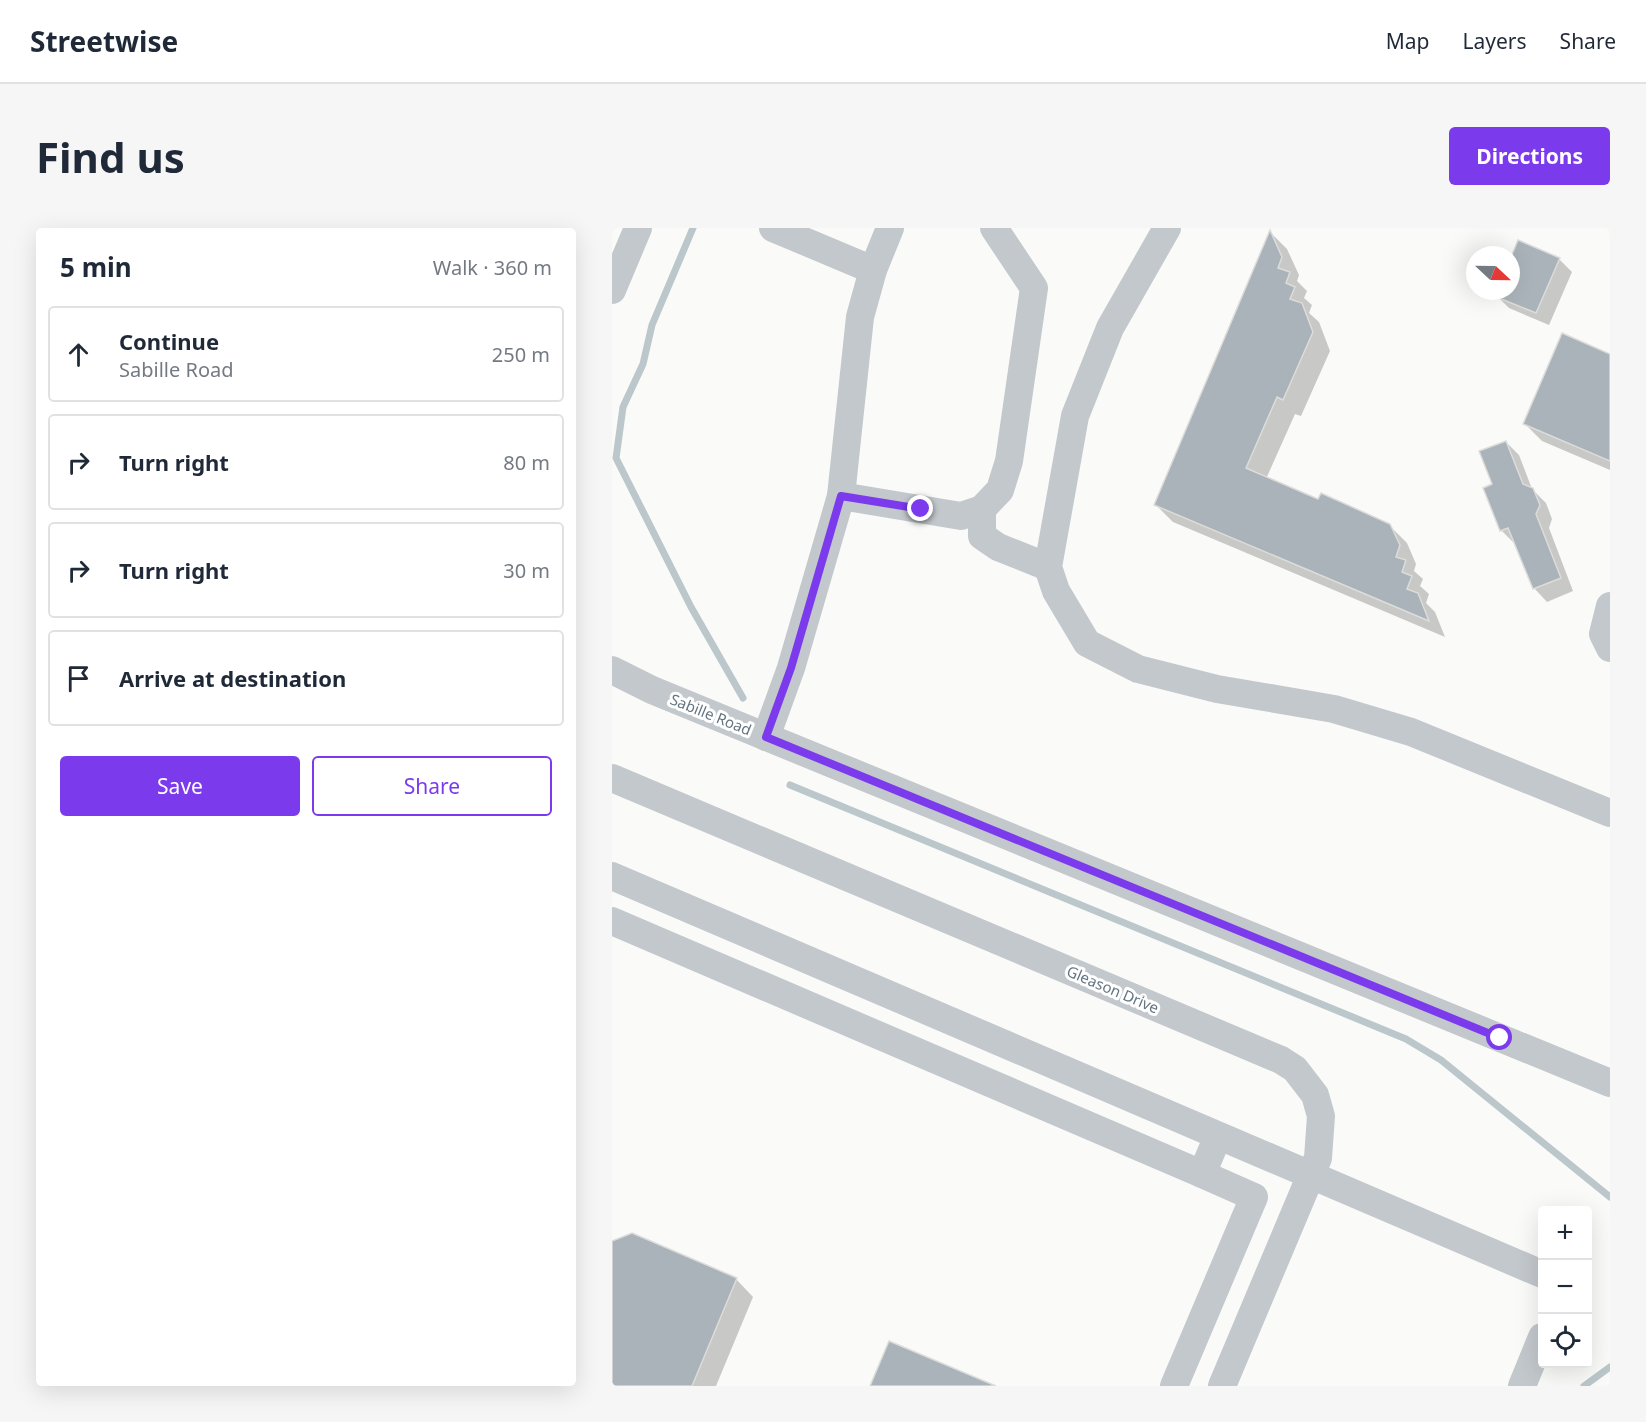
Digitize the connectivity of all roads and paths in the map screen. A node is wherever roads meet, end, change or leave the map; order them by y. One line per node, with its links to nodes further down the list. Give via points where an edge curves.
1 (638, 228): 7 (street)
2 (773, 228): 6 (street)
3 (890, 228): 6 (street)
4 (994, 228): 9 (street, via 1034,288 1009,461 1000,490)
5 (1167, 228): 10 (street, via 1110,328 1075,416)
6 (873, 270): 8 (street, via 860,317)
7 (612, 290)
8 (841, 496): 9 (street, via 962,516); 14 (street, via 791,668)
9 (982, 509): 10 (street, via 982,536 998,547)
10 (1048, 567): 16 (street, via 1056,591 1087,642 1138,669 1217,689 1334,709 1411,732)
11 (1610, 606): 12 (street, via 1603,634)
12 (1610, 648)
13 (612, 670): 14 (street, Sabille Road)
14 (766, 737): 19 (street, Sabille Road)
15 (612, 778): 22 (street, Gleason Drive, via 1281,1060 1304,1079 1315,1095 1321,1116 1318,1158)
16 (1610, 813)
17 (612, 876): 20 (street)
18 (612, 921): 21 (street)
19 (1610, 1083)
20 (1218, 1136): 21 (street); 22 (street)
21 (1202, 1174): 25 (street, via 1254,1197)
22 (1311, 1176): 23 (street); 26 (street, Gleason Drive)
23 (1538, 1272)
24 (1538, 1347): 27 (street)
25 (1174, 1386)
26 (1222, 1386)
27 (1522, 1386)

